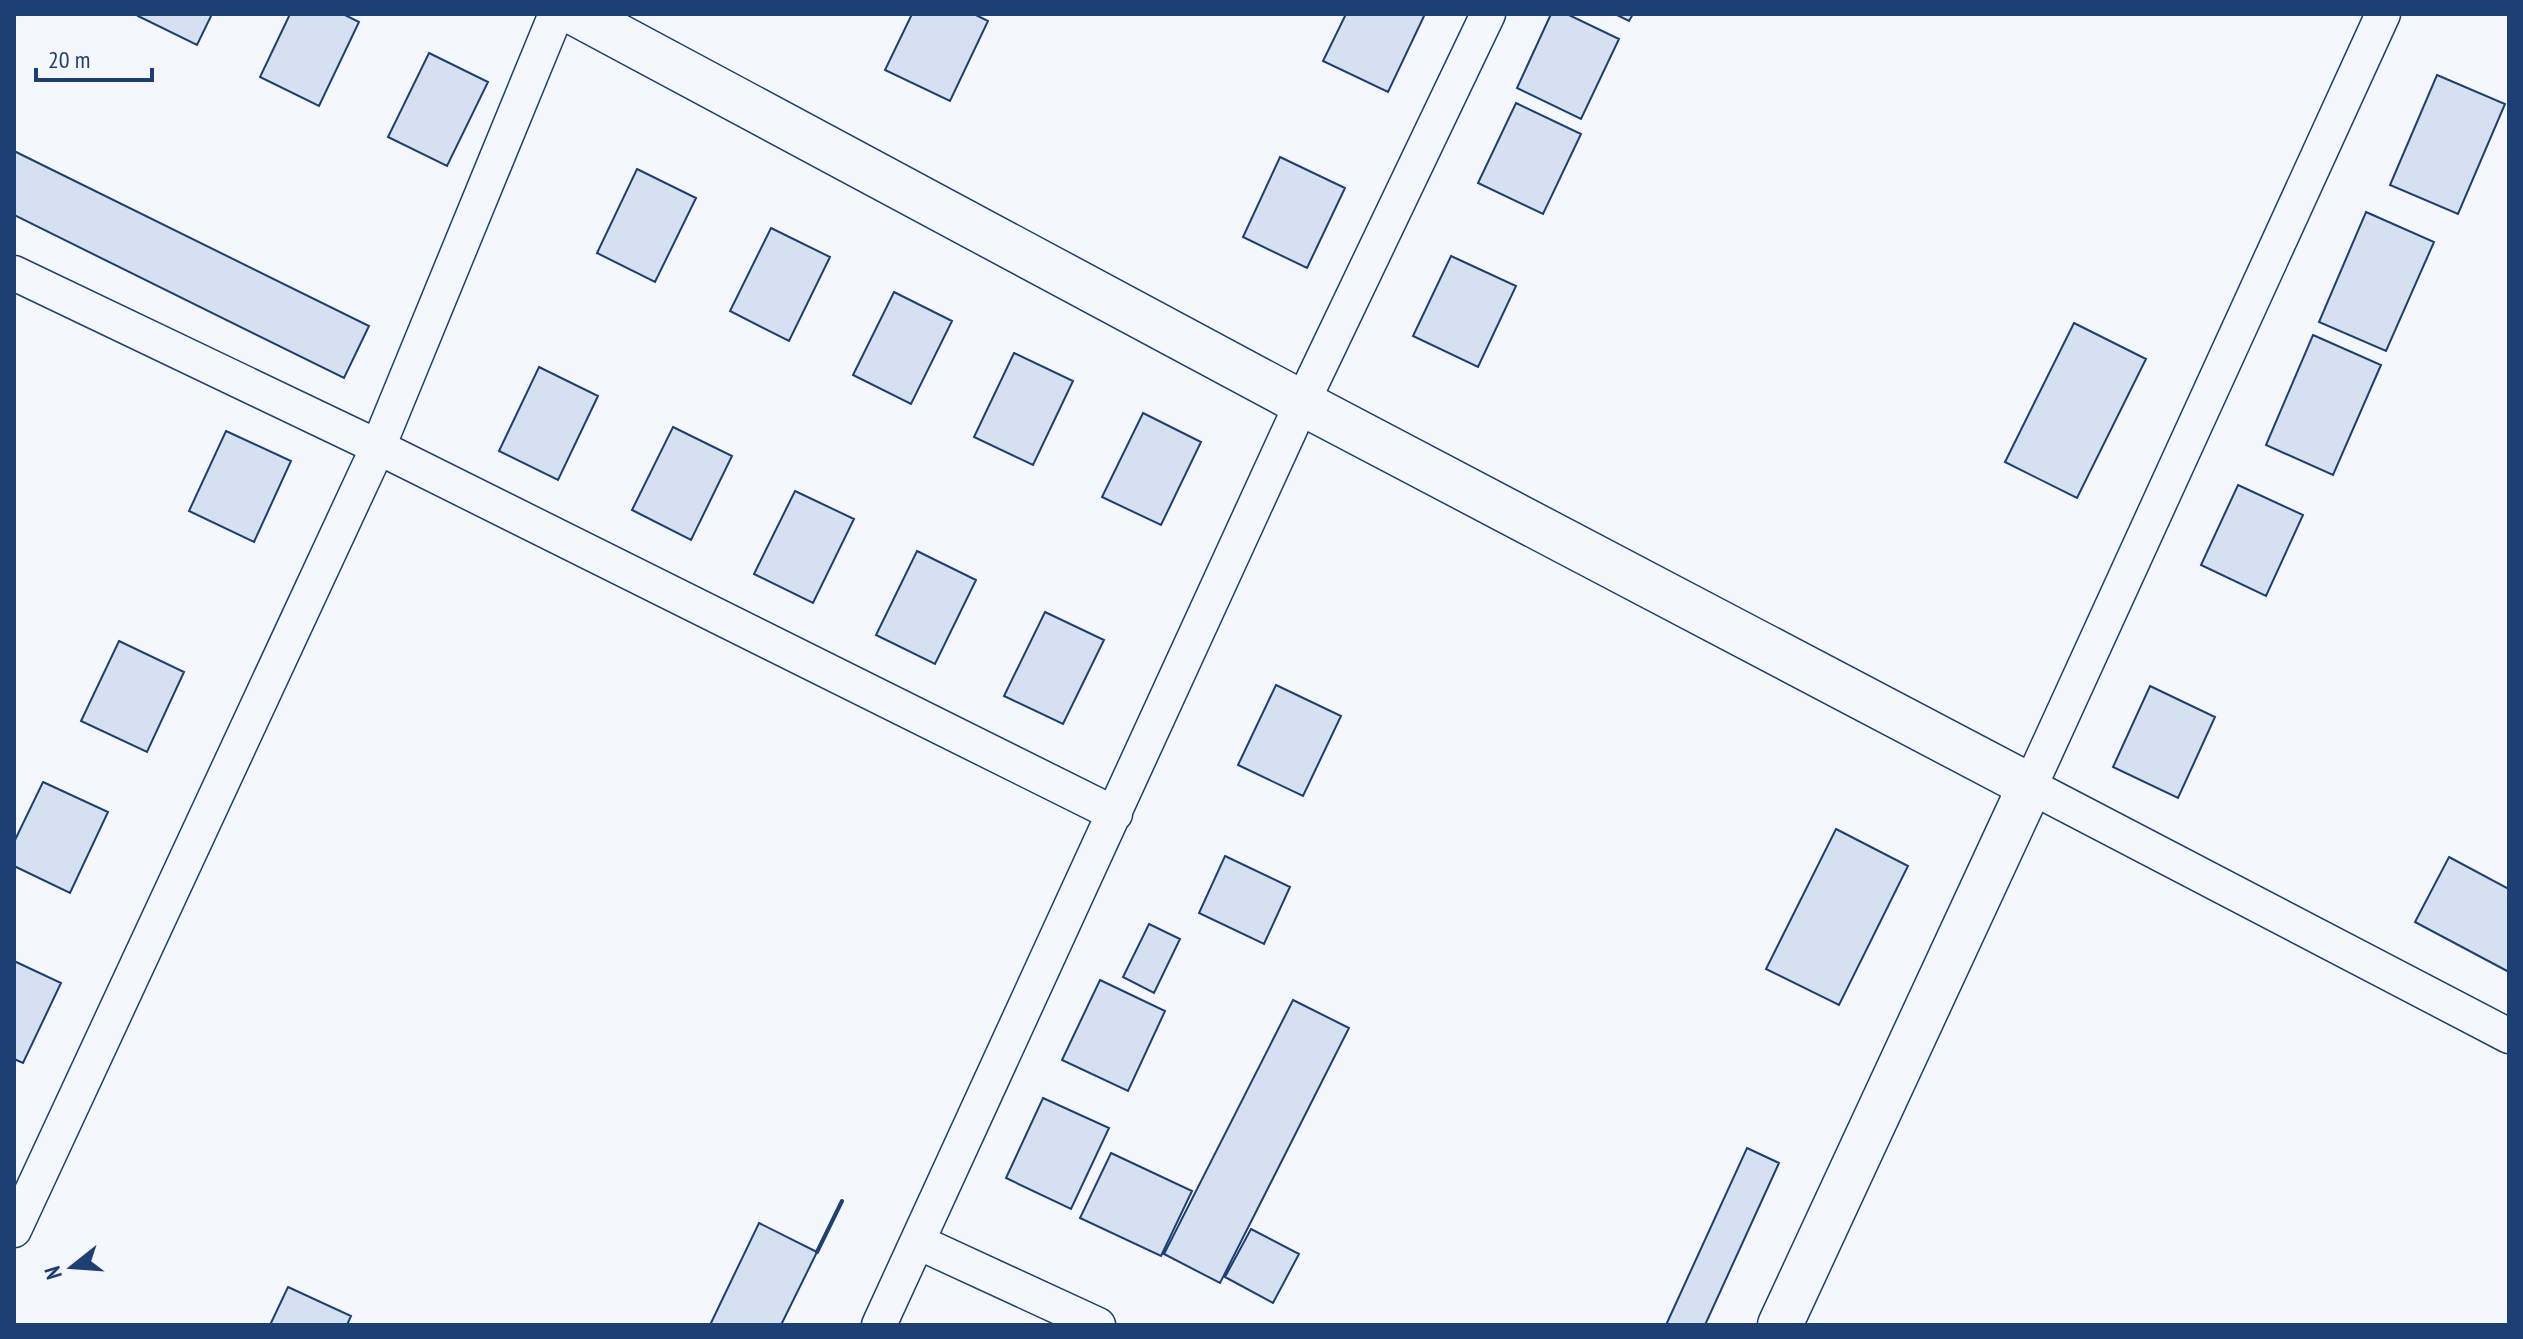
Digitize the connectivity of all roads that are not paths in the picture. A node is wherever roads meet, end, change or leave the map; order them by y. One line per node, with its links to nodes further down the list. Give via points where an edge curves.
1 (556, 14): 7 (street)
2 (577, 14): 6 (street)
3 (1488, 14): 6 (street)
4 (2383, 14): 8 (street)
5 (14, 273): 7 (street)
6 (1302, 403): 8 (street); 9 (street)
7 (378, 447): 9 (street); 11 (street)
8 (2030, 786): 10 (street); 15 (street)
9 (1115, 814): 12 (street)
10 (2509, 1036)
11 (14, 1230)
12 (918, 1242): 13 (street); 14 (street)
13 (879, 1325)
14 (1098, 1325)
15 (1780, 1325)

